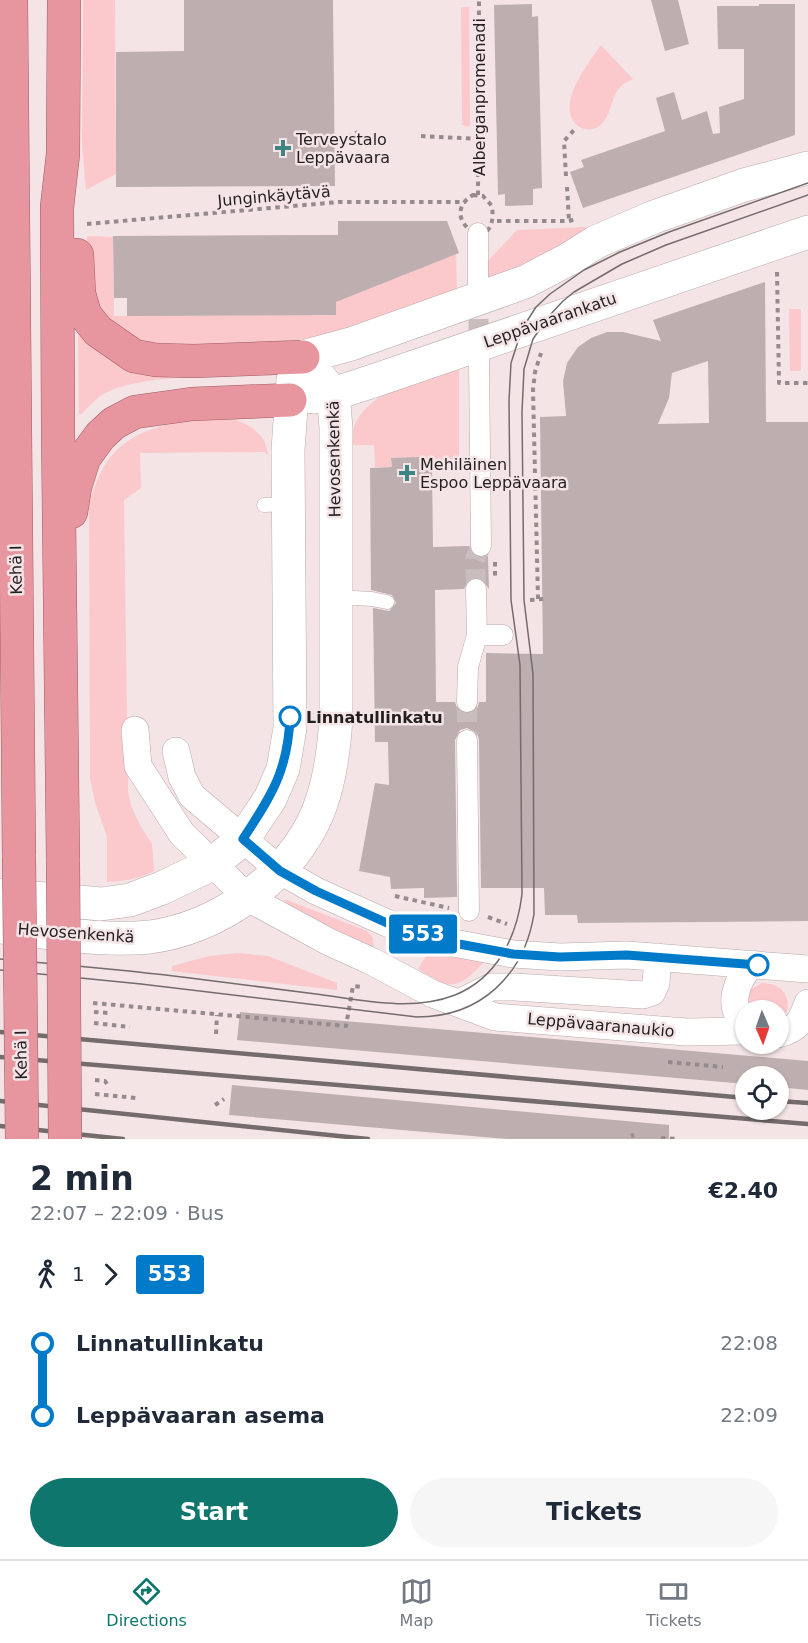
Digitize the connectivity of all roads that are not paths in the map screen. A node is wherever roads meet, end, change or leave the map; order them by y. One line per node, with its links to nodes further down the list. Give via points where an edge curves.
1 (11, 0): 42 (highway, Kehä I, bridge)
2 (64, 0): 3 (highway)
3 (63, 154): 8 (highway, via 75,205 79,294 85,315 98,331 134,356 156,360); 13 (highway, via 57,207)
4 (808, 168): 8 (main road, via 744,185 654,217 596,242 525,282 351,344)
5 (808, 231): 10 (main road, Leppävaarankatu)
6 (478, 233): 7 (street)
7 (478, 285)
8 (303, 357): 10 (main road, Hevosenkenkä); 11 (main road, Hevosenkenkä)
9 (479, 359): 12 (street)
10 (333, 393): 11 (main road, Leppävaarankatu); 15 (main road, Hevosenkenkä)
11 (290, 400): 13 (highway, via 155,408 135,412 114,423 84,459 75,487); 23 (main road, Hevosenkenkä, via 276,505 290,694 287,749 276,786)
12 (481, 546)
13 (59, 579): 43 (highway, bridge)
14 (476, 589): 18 (street)
15 (336, 597): 16 (lane); 25 (main road, Hevosenkenkä, via 334,751 313,824)
16 (387, 602)
17 (503, 635): 18 (street)
18 (477, 636): 19 (street, via 468,667)
19 (467, 702)
20 (135, 730): 22 (street, via 138,766)
21 (467, 741): 28 (street)
22 (173, 823): 23 (street, via 172,759 176,751 182,777 192,796); 24 (street)
23 (243, 839): 24 (main road, Hevosenkenkä); 25 (street)
24 (212, 864): 26 (main road, Hevosenkenkä, via 162,888 101,904); 27 (street)
25 (280, 871): 27 (main road, Hevosenkenkä); 29 (street)
26 (0, 895)
27 (248, 898): 30 (main road, Hevosenkenkä, via 218,915 174,932 151,936 115,938); 32 (street, Leppävaaranaukio)
28 (469, 911)
29 (387, 923): 31 (street, via 448,942 513,954); 32 (street, via 381,947)
30 (0, 927)
31 (658, 957): 33 (street); 35 (street, Leppävaaranaukio, via 656,983 652,992 643,995 492,987)
32 (371, 961): 35 (street, Leppävaaranaukio, via 433,994)
33 (752, 964): 34 (street); 37 (street, via 742,973 735,990)
34 (808, 969)
35 (459, 1003): 38 (street, Leppävaaranaukio, via 495,1017 686,1032)
36 (808, 1003): 39 (street, via 802,1020)
37 (735, 1008)
38 (735, 1031)
39 (789, 1031)
40 (789, 1036): 41 (street)
41 (808, 1040)
42 (22, 1139)
43 (65, 1139)

